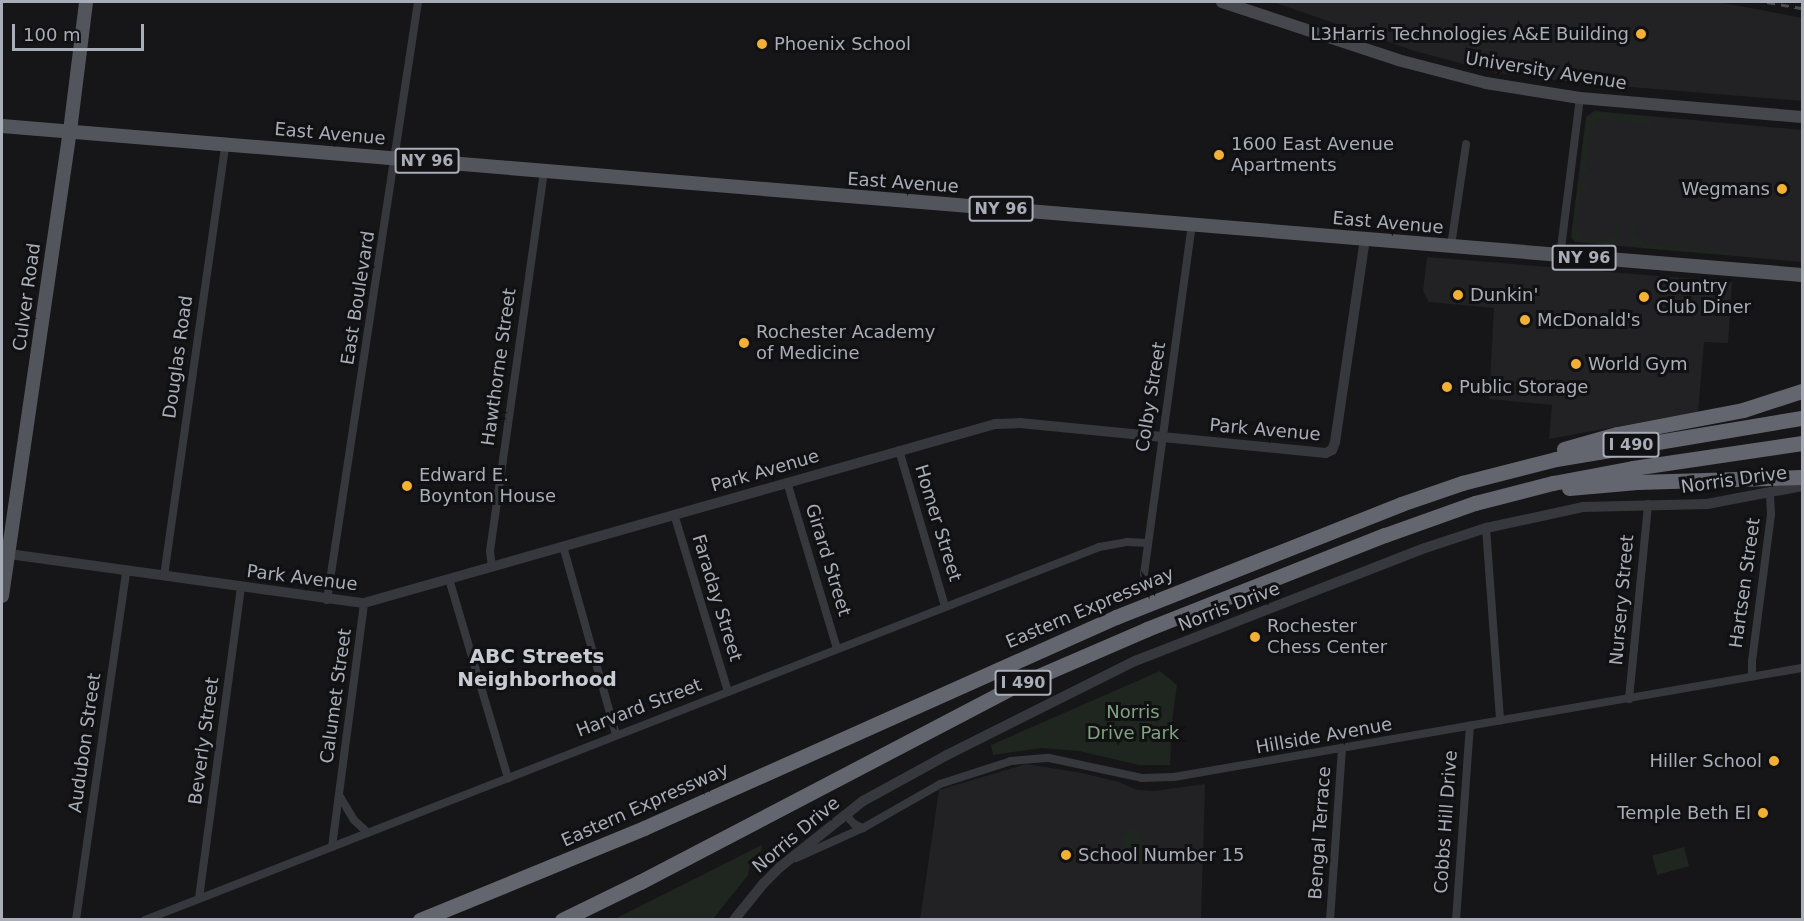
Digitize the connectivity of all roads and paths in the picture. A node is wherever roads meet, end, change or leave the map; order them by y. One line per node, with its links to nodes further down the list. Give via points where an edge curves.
1 (86, 2): 7 (main road, Culver Road)
2 (418, 2): 10 (street, East Boulevard)
3 (1222, 2): 4 (main road, University Avenue, via 1452,75)
4 (1580, 98): 5 (main road, University Avenue); 15 (street)
5 (1803, 117)
6 (2, 126): 7 (main road, East Avenue / NY 96)
7 (70, 131): 8 (main road, East Avenue / NY 96); 33 (main road, Culver Road)
8 (226, 143): 10 (main road, East Avenue / NY 96); 37 (street, Douglas Road)
9 (1466, 144): 14 (street)
10 (396, 158): 11 (main road, East Avenue / NY 96); 41 (street, East Boulevard)
11 (544, 171): 12 (main road, East Avenue / NY 96); 34 (street, Hawthorne Street, via 490,551)
12 (1192, 225): 13 (main road, East Avenue / NY 96); 19 (street, Colby Street)
13 (1365, 239): 14 (main road, East Avenue / NY 96); 19 (street, Park Avenue, via 1331,451 1316,453)
14 (1451, 246): 15 (main road, East Avenue / NY 96)
15 (1560, 256): 16 (main road, East Avenue / NY 96)
16 (1803, 275)
17 (1798, 394): 24 (highway, via 1726,414 1598,438)
18 (1803, 418): 24 (highway, Eastern Expressway / I 490, via 1588,453)
19 (1161, 437): 21 (street, Park Avenue, via 1001,423); 31 (street, Colby Street)
20 (1803, 443): 27 (highway, I 490, via 1601,474)
21 (898, 450): 23 (street, Park Avenue); 43 (street, Homer Street)
22 (1803, 477): 27 (highway, via 1637,482)
23 (787, 482): 29 (street, Park Avenue); 44 (street, Girard Street)
24 (1462, 483): 61 (highway, Eastern Expressway / I 490, via 1340,527 1116,617 644,828)
25 (1803, 486): 26 (street, Norris Drive)
26 (1770, 494): 28 (street, Norris Drive, via 1707,504); 46 (street, Hartsen Street, via 1772,514)
27 (1506, 495): 66 (highway, I 490, via 1400,529 1064,664 955,716)
28 (1648, 504): 30 (street, Norris Drive, via 1574,508); 48 (street, Nursery Street)
29 (674, 514): 32 (street, Park Avenue); 47 (street, Faraday Street)
30 (1486, 528): 49 (street); 55 (street, Norris Drive, via 1135,661 947,755)
31 (1148, 543): 36 (street, Colby Street); 43 (street, Harvard Street, via 1099,547)
32 (563, 546): 34 (street, Park Avenue); 51 (street)
33 (5, 554): 35 (street, Park Avenue); 40 (main road, Culver Road)
34 (492, 567): 38 (street, Park Avenue)
35 (126, 571): 37 (street, Park Avenue); 62 (street, Audubon Street)
36 (1144, 574)
37 (164, 576): 39 (street, Park Avenue)
38 (449, 579): 42 (street, Park Avenue); 53 (street)
39 (241, 588): 41 (street, Park Avenue); 60 (street, Beverly Street)
40 (2, 596)
41 (327, 600): 42 (street, Park Avenue)
42 (364, 603): 54 (street, Calumet Street)
43 (945, 606): 44 (street, Harvard Street)
44 (837, 649): 47 (street, Harvard Street)
45 (1803, 668): 46 (street, Hillside Avenue)
46 (1752, 676): 48 (street, Hillside Avenue)
47 (728, 692): 51 (street, Harvard Street)
48 (1629, 699): 49 (street, Hillside Avenue)
49 (1500, 720): 50 (street, Hillside Avenue)
50 (1470, 726): 52 (street, Hillside Avenue); 69 (street, Cobbs Hill Drive)
51 (616, 734): 53 (street, Harvard Street)
52 (1342, 749): 56 (street, Hillside Avenue, via 1155,779 1049,758 1011,761 940,784); 68 (street, Bengal Terrace)
53 (508, 777): 57 (street, Harvard Street)
54 (339, 795): 57 (street, via 354,820); 58 (street, Calumet Street)
55 (845, 814): 56 (street); 59 (street, Norris Drive)
56 (863, 828): 59 (street, Hillside Avenue)
57 (368, 832): 58 (street, Harvard Street)
58 (332, 847): 60 (street, Harvard Street)
59 (780, 867): 67 (street, Norris Drive)
60 (200, 898): 63 (street, Harvard Street)
61 (464, 902): 64 (highway); 65 (highway, Eastern Expressway / I 490)
62 (76, 920)
63 (145, 920)
64 (408, 920)
65 (420, 920)
66 (562, 920)
67 (734, 920)
68 (1330, 920)
69 (1456, 920)

